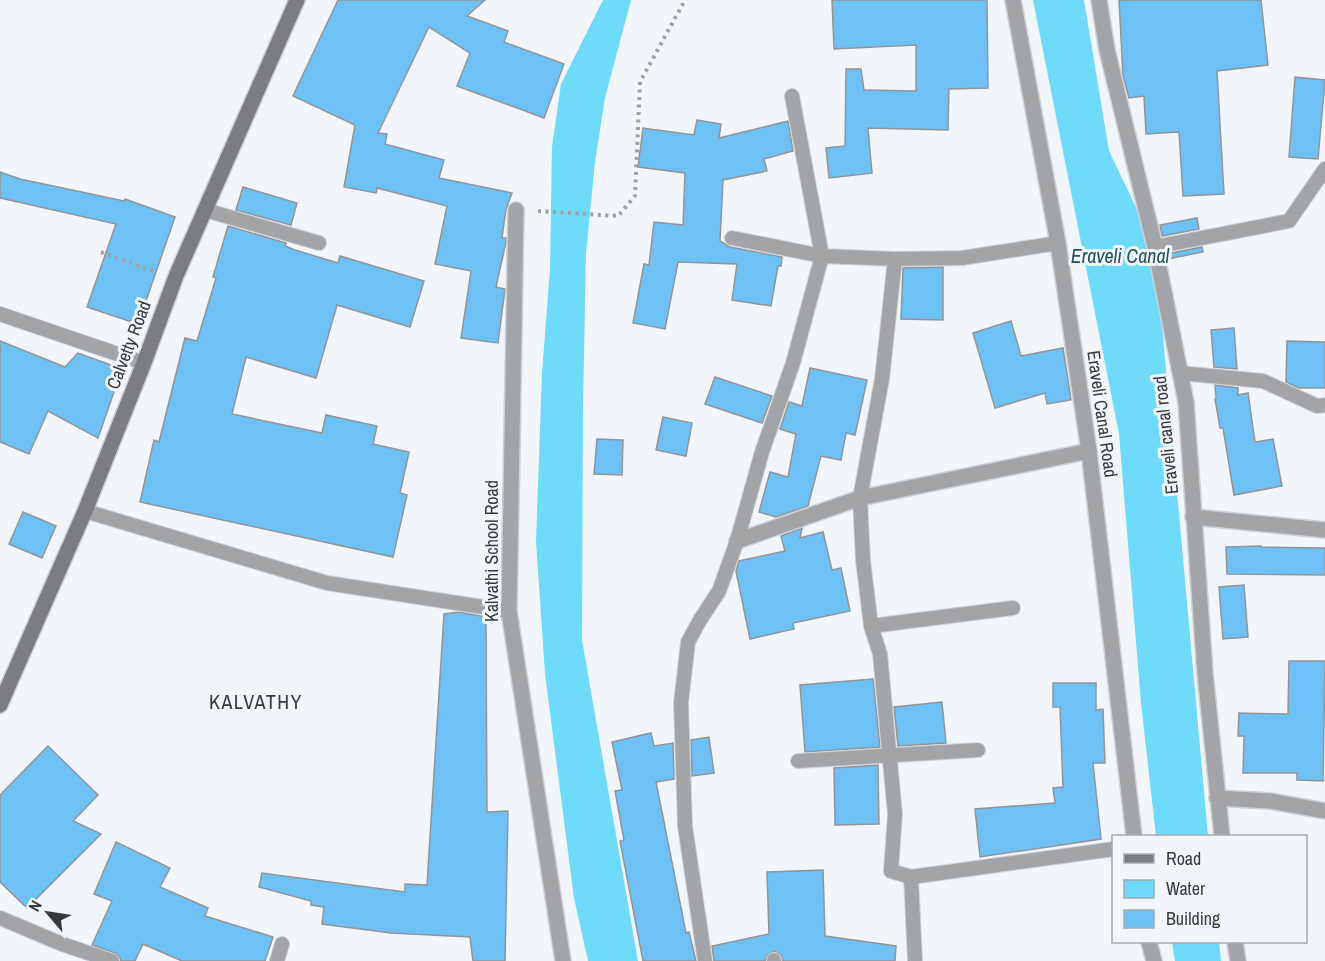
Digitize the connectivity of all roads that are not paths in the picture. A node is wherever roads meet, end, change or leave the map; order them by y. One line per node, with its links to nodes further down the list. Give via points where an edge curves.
1 (297, 0): 6 (street, Calvetty Road)
2 (1013, 0): 10 (street, Eraveli Canal Road)
3 (1099, 0): 11 (street, Eraveli canal road, via 1107,50)
4 (792, 96): 12 (lane)
5 (1325, 169): 11 (lane, via 1289,221)
6 (205, 210): 9 (lane); 15 (street, Calvetty Road)
7 (516, 210): 25 (street, Kalvathi School Road)
8 (732, 238): 12 (lane)
9 (319, 243)
10 (1058, 243): 13 (lane, via 962,258); 18 (street, Eraveli Canal Road)
11 (1155, 247): 16 (street, Eraveli canal road)
12 (822, 256): 13 (lane); 23 (lane)
13 (895, 259): 19 (lane, via 882,379)
14 (0, 314): 15 (lane)
15 (144, 363): 20 (street, Calvetty Road)
16 (1180, 373): 17 (lane, via 1263,381 1317,406); 21 (street, Eraveli canal road, via 1186,402)
17 (1325, 405)
18 (1089, 451): 19 (street); 33 (street, Eraveli Canal Road)
19 (860, 498): 23 (street); 26 (lane)
20 (85, 511): 25 (lane, via 327,584); 27 (street, Calvetty Road)
21 (1193, 517): 22 (street); 31 (street, Eraveli canal road)
22 (1325, 530)
23 (737, 541): 44 (lane, via 719,591 688,642 681,703 685,826)
24 (1013, 608): 26 (lane)
25 (509, 611): 43 (street, Kalvathi School Road)
26 (870, 626): 29 (lane, via 880,654)
27 (0, 705)
28 (978, 750): 29 (lane)
29 (889, 756): 30 (lane); 36 (lane, via 895,814 891,872)
30 (798, 762)
31 (1217, 798): 32 (street, via 1270,801); 34 (street, Eraveli canal road)
32 (1325, 811)
33 (1134, 835)
34 (1222, 835)
35 (1112, 849): 36 (lane)
36 (911, 877): 45 (lane)
37 (0, 918): 41 (lane)
38 (1149, 943): 46 (street)
39 (1235, 943): 47 (street)
40 (282, 944): 42 (lane)
41 (112, 961)
42 (277, 961)
43 (563, 961)
44 (705, 961)
45 (915, 961)
46 (1154, 961)
47 (1238, 961)

